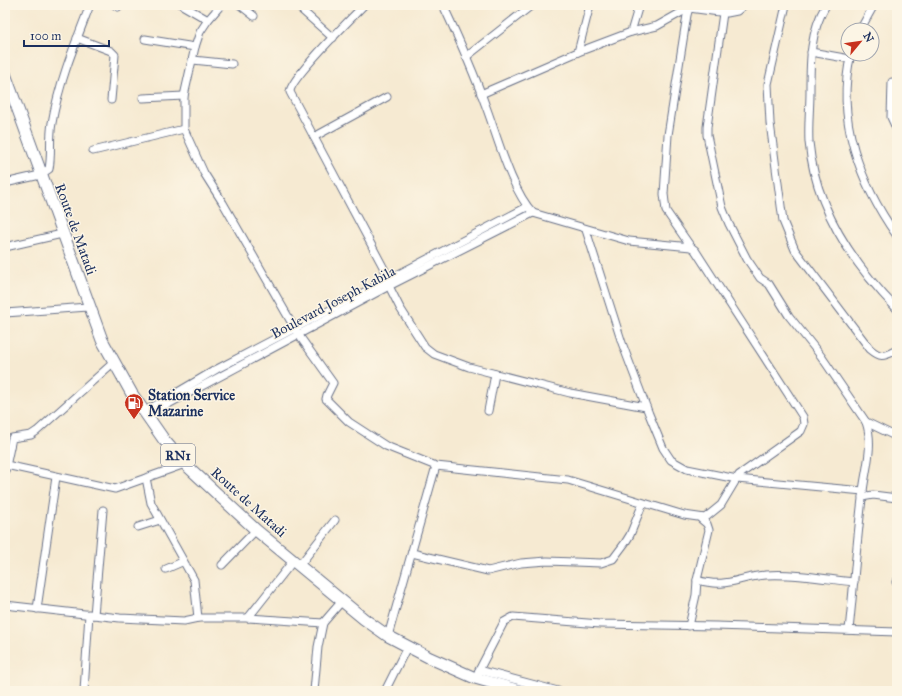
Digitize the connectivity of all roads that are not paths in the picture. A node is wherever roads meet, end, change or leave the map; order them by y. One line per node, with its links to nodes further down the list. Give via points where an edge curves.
1 (90, 5): 21 (street)
2 (182, 5): 18 (street)
3 (221, 5): 18 (street)
4 (240, 5): 17 (street)
5 (296, 5): 22 (street)
6 (364, 5): 22 (street)
7 (443, 5): 28 (street)
8 (532, 5): 28 (street)
9 (590, 5): 25 (street)
10 (639, 5): 20 (street)
11 (744, 5): 16 (street, via 737,11)
12 (786, 5): 57 (street, via 768,84 770,123 783,221 795,250 870,349 878,356)
13 (826, 5): 26 (street, via 815,27)
14 (874, 5): 19 (street)
15 (691, 7): 16 (street); 20 (street, via 657,26); 50 (street, via 668,135 664,194 666,211)
16 (723, 13): 63 (street, via 707,127 726,217 760,278 769,284 789,316)
17 (254, 16)
18 (208, 20): 24 (street, via 200,32)
19 (864, 22)
20 (632, 32): 25 (street)
21 (77, 38): 38 (street, via 111,51 115,55); 43 (street, via 65,69 53,118 49,169)
22 (333, 38): 41 (street, via 290,88 292,99)
23 (145, 39): 24 (street)
24 (195, 47): 29 (street)
25 (578, 52): 34 (street)
26 (811, 52): 27 (street); 54 (street, via 809,142 824,206 854,258 869,279)
27 (840, 55)
28 (466, 57): 34 (street)
29 (193, 60): 31 (street); 35 (street)
30 (849, 62): 49 (street, via 848,114 853,148 861,173 883,216)
31 (232, 64)
32 (5, 74): 43 (highway, Route de Matadi / RN1)
33 (892, 82): 40 (street, via 891,117)
34 (481, 94): 45 (street, via 512,179)
35 (184, 96): 37 (street); 39 (street)
36 (387, 97): 41 (street)
37 (143, 98)
38 (110, 100)
39 (184, 129): 42 (street); 56 (street, via 204,173)
40 (897, 130)
41 (314, 137): 52 (street)
42 (93, 151)
43 (40, 175): 44 (street); 48 (highway, Route de Matadi / RN1)
44 (5, 183)
45 (527, 207): 46 (street); 52 (street, Boulevard Joseph Kabila)
46 (533, 214): 47 (street); 52 (street, Boulevard Joseph Kabila)
47 (586, 230): 50 (street, via 629,241); 60 (street, via 622,343)
48 (62, 234): 51 (street); 53 (highway, Route de Matadi / RN1)
49 (897, 236)
50 (691, 246): 71 (street, via 803,417 801,431)
51 (5, 247)
52 (389, 282): 56 (street, Boulevard Joseph Kabila); 59 (street, via 425,347 434,354 469,368)
53 (88, 307): 55 (street); 58 (highway, Route de Matadi / RN1)
54 (897, 309)
55 (5, 313)
56 (297, 331): 62 (street, Boulevard Joseph Kabila); 67 (street, via 333,383 326,399 349,422 386,446)
57 (897, 350)
58 (114, 362): 62 (highway, Route de Matadi / RN1); 65 (street, via 37,431 31,435)
59 (494, 374): 60 (street, via 570,393); 61 (street)
60 (646, 407): 71 (street, via 663,448 671,460 687,469)
61 (488, 411)
62 (145, 414): 66 (highway, Route de Matadi / RN1)
63 (866, 422): 64 (street); 72 (street, via 870,432 870,448)
64 (897, 437)
65 (9, 438): 68 (street)
66 (185, 464): 70 (street); 80 (highway, Route de Matadi / RN1)
67 (436, 466): 74 (street, via 568,480); 81 (street)
68 (6, 468): 69 (street)
69 (56, 477): 70 (street, via 111,489); 90 (street)
70 (146, 478): 77 (street, via 151,503)
71 (737, 479): 72 (street); 76 (street, via 721,505)
72 (862, 494): 73 (street); 87 (street)
73 (897, 498)
74 (643, 503): 76 (street); 81 (street, via 630,534 613,559 601,563 547,561 521,563 488,571)
75 (103, 510): 91 (street)
76 (701, 519): 86 (street, via 709,530)
77 (160, 520): 79 (street); 82 (street)
78 (335, 520): 83 (street)
79 (138, 527)
80 (256, 530): 83 (highway, Route de Matadi / RN1); 84 (street)
81 (412, 553): 98 (street)
82 (182, 562): 85 (street); 92 (street, via 194,580)
83 (296, 563): 88 (highway, Route de Matadi / RN1); 93 (street)
84 (222, 565)
85 (166, 569)
86 (696, 580): 87 (street, via 709,584 727,584 764,575 784,575); 95 (street, via 696,595)
87 (854, 582): 96 (street)
88 (342, 601): 94 (street); 98 (highway, Route de Matadi / RN1)
89 (5, 605): 90 (street)
90 (37, 609): 91 (street)
91 (92, 614): 92 (street, via 184,621); 101 (street)
92 (198, 618): 93 (street)
93 (248, 618): 94 (street)
94 (323, 623): 102 (street)
95 (689, 626): 96 (street); 100 (street, via 600,624 513,617 504,622)
96 (849, 630): 97 (street)
97 (897, 632)
98 (388, 636): 99 (highway, Route de Matadi / RN1)
99 (407, 647): 100 (highway, Route de Matadi / RN1); 103 (street)
100 (477, 674): 104 (highway, Route de Matadi / RN1); 105 (street)
101 (84, 691)
102 (314, 691)
103 (385, 691)
104 (521, 691)
105 (558, 691)

